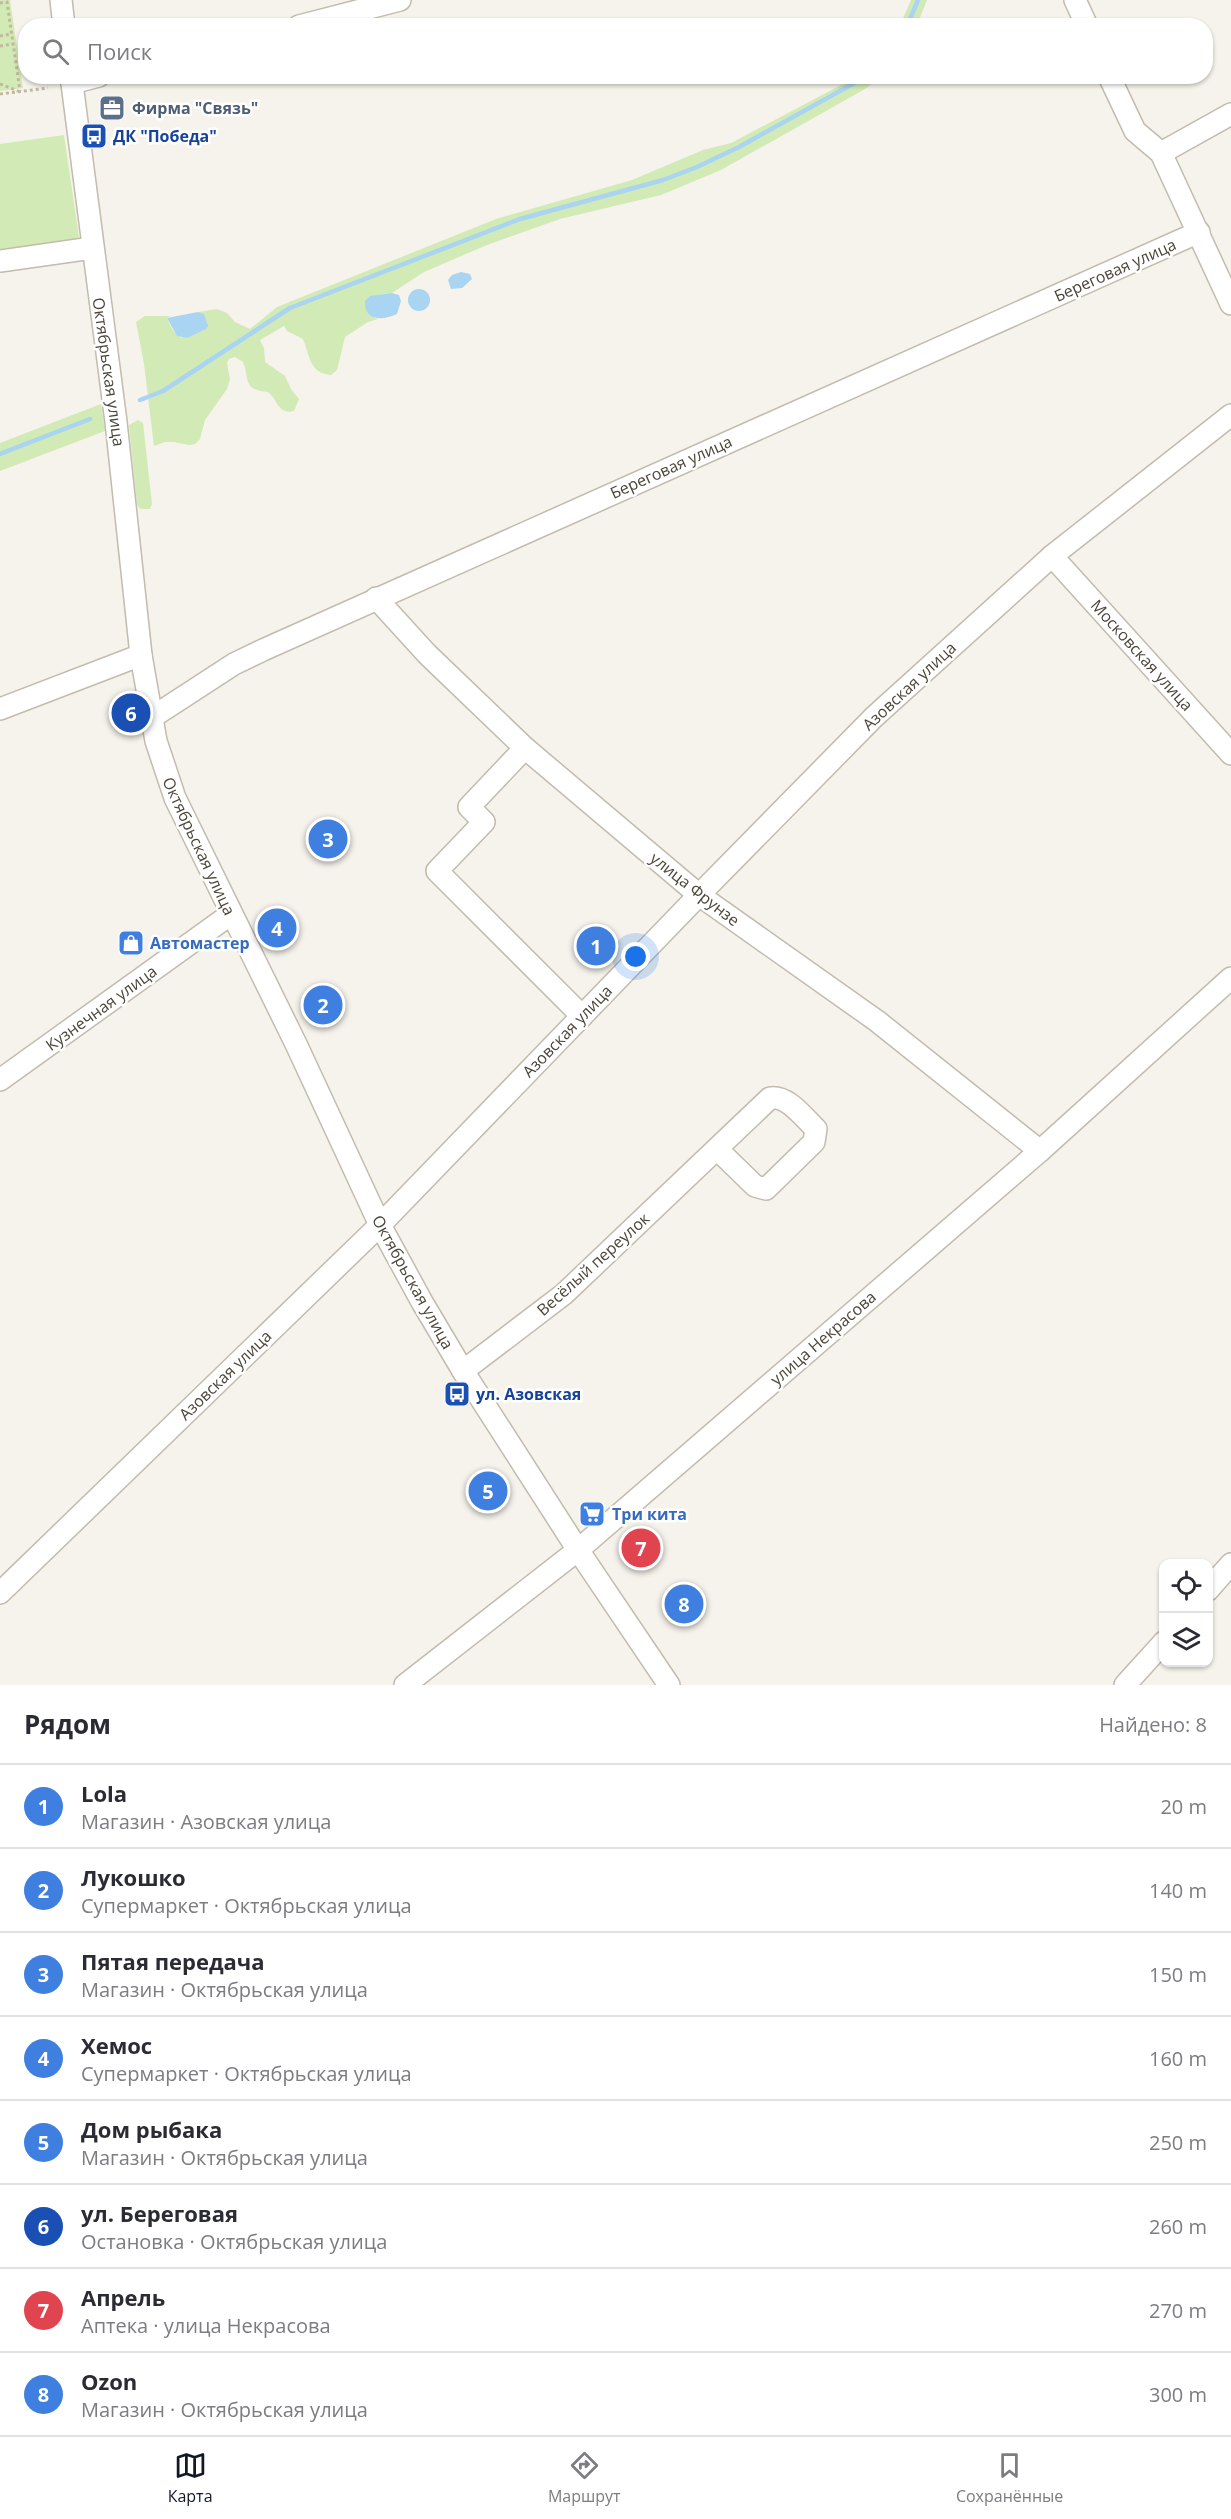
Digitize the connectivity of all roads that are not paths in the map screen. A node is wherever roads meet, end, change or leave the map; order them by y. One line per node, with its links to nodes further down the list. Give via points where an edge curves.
1 (61, 0): 4 (street)
2 (400, 0): 5 (street)
3 (1075, 0): 6 (street)
4 (63, 18)
5 (330, 18)
6 (1083, 18)
7 (72, 84): 12 (street, Октябрьская улица)
8 (1113, 84): 10 (street, via 1135,131)
9 (1231, 114): 10 (street)
10 (1161, 153): 11 (street)
11 (1199, 232): 14 (street); 17 (street, Береговая улица)
12 (92, 248): 13 (street); 18 (street, Октябрьская улица, via 116,422)
13 (0, 261)
14 (1231, 304)
15 (1231, 415): 16 (street, Азовская улица)
16 (1052, 556): 22 (street, Московская улица); 23 (street, Азовская улица, via 874,717)
17 (376, 598): 20 (street, Береговая улица, via 234,664); 21 (street, улица Фрунзе, via 427,654)
18 (141, 655): 19 (street); 20 (street, Октябрьская улица)
19 (0, 709)
20 (151, 718): 24 (street, Октябрьская улица, via 175,798)
21 (525, 748): 23 (street, улица Фрунзе); 26 (street, via 469,807 484,822 437,871)
22 (1231, 754)
23 (699, 895): 26 (street, Азовская улица); 29 (street, улица Фрунзе, via 877,1021)
24 (231, 914): 27 (street, Кузнечная улица); 30 (street, Октябрьская улица)
25 (1231, 978): 29 (street, улица Некрасова)
26 (582, 1016): 30 (street, Азовская улица)
27 (0, 1080)
28 (717, 1149): 28 (street, Весёлый переулок, via 770,1098 786,1101 816,1129 814,1142 766,1189 755,1186); 31 (street, Весёлый переулок, via 564,1294)
29 (1040, 1151): 32 (street, улица Некрасова)
30 (380, 1225): 31 (street, Октябрьская улица); 35 (street, Азовская улица)
31 (463, 1371): 32 (street, Октябрьская улица)
32 (578, 1550): 37 (street, улица Некрасова); 38 (street, Октябрьская улица)
33 (1231, 1564): 34 (street)
34 (1213, 1585)
35 (0, 1593)
36 (1159, 1648): 39 (street)
37 (405, 1685)
38 (669, 1685)
39 (1125, 1685)

